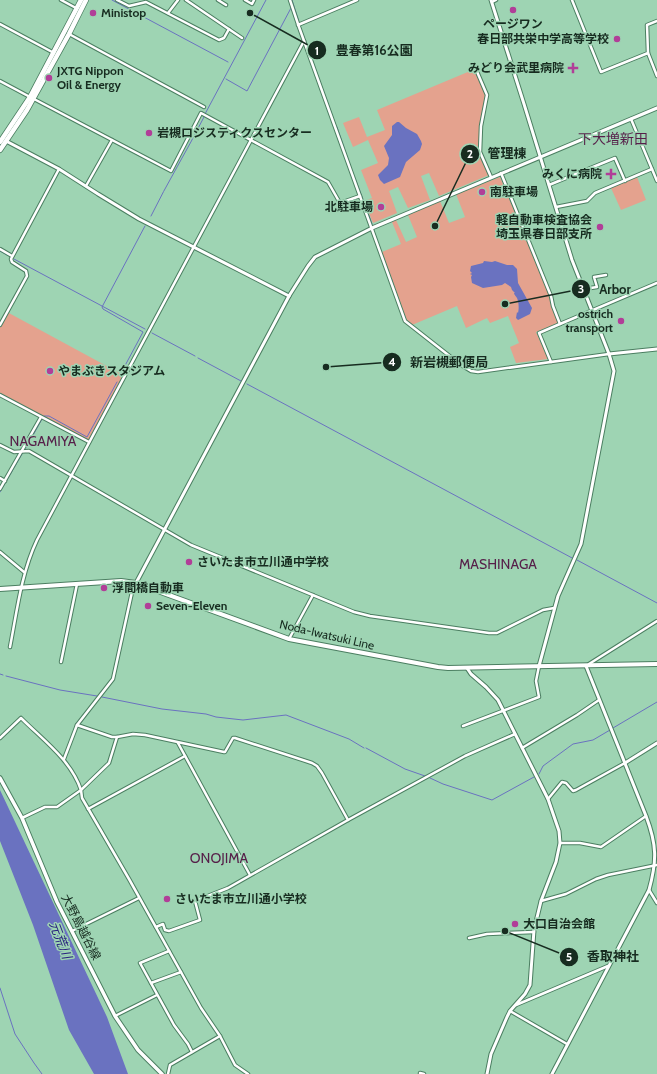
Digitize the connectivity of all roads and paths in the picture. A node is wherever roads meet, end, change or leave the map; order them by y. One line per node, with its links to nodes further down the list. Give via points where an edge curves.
1 (61, 0): 16 (street)
2 (81, 0): 16 (highway)
3 (86, 0): 22 (highway)
4 (117, 0): 17 (street, via 129,6 146,2)
5 (178, 0): 17 (street)
6 (187, 0): 21 (street)
7 (218, 0): 15 (street)
8 (245, 0): 9 (street, via 252,4)
9 (254, 0)
10 (290, 0): 20 (street)
11 (357, 0): 20 (street)
12 (496, 0): 14 (street)
13 (572, 0): 26 (street, via 601,72)
14 (491, 1): 38 (street)
15 (226, 5)
16 (77, 8): 25 (highway)
17 (168, 13): 21 (street, via 219,40 224,38)
18 (657, 21): 26 (street, via 646,25)
19 (0, 24): 25 (street)
20 (298, 25): 24 (street)
21 (229, 29): 23 (street)
22 (69, 34): 30 (highway); 31 (street)
23 (242, 38)
24 (304, 40): 36 (street); 47 (street)
25 (54, 53): 30 (highway)
26 (648, 53): 28 (street)
27 (475, 67): 42 (street, via 487,95 481,126 480,152)
28 (657, 76)
29 (0, 81): 30 (street)
30 (32, 98): 34 (highway); 35 (street)
31 (204, 107)
32 (657, 108): 33 (street)
33 (631, 119): 38 (street); 40 (street)
34 (2, 140): 37 (highway); 39 (street)
35 (112, 140): 36 (street, via 171,171 201,112); 46 (street)
36 (251, 140): 47 (street, via 328,182 340,203); 50 (street)
37 (0, 150)
38 (540, 156): 41 (street); 45 (street)
39 (60, 169): 46 (street); 52 (street)
40 (652, 169): 43 (street); 44 (street)
41 (501, 173): 42 (street); 58 (street)
42 (491, 177): 49 (street)
43 (625, 181): 45 (street, via 615,158); 48 (street, via 595,193 587,201)
44 (657, 181)
45 (549, 185): 48 (street)
46 (86, 186): 50 (street)
47 (360, 196): 49 (street)
48 (556, 207): 55 (street)
49 (372, 228): 56 (street, via 315,257); 62 (street, via 405,321 456,361 471,371 478,372)
50 (193, 247): 56 (street); 65 (street)
51 (0, 249): 52 (street)
52 (12, 256): 59 (street, via 12,262 26,271 27,276)
53 (606, 275): 55 (street, via 594,277 597,287)
54 (657, 283): 57 (street)
55 (584, 289): 57 (street)
56 (289, 296): 72 (street)
57 (592, 311): 58 (street); 61 (street)
58 (560, 324): 62 (street, via 539,333)
59 (0, 325)
60 (657, 350): 61 (street)
61 (609, 354): 62 (street); 80 (street, via 614,371 582,544)
62 (551, 362)
63 (0, 394): 64 (street)
64 (41, 417): 65 (street); 67 (street)
65 (89, 442): 68 (street)
66 (0, 445): 67 (street, via 14,452)
67 (22, 451): 68 (street, via 29,451); 70 (street)
68 (72, 475): 72 (street); 74 (street, via 37,540)
69 (0, 478): 70 (street)
70 (6, 481): 71 (street)
71 (0, 489)
72 (165, 530): 75 (street); 79 (street, via 198,549)
73 (0, 552): 74 (street)
74 (24, 572): 77 (street)
75 (135, 583): 76 (main road, Noda-Iwatsuki Line, via 121,581); 82 (main road, Noda-Iwatsuki Line); 91 (street, via 113,679)
76 (77, 584): 77 (main road, Noda-Iwatsuki Line); 84 (street)
77 (21, 588): 78 (main road, Noda-Iwatsuki Line); 83 (street)
78 (0, 589)
79 (313, 595): 80 (street, via 366,615 489,633 497,633 543,610); 82 (street)
80 (554, 608): 86 (street)
81 (657, 621): 87 (street)
82 (290, 639): 88 (main road, Noda-Iwatsuki Line, via 438,667)
83 (10, 647)
84 (61, 662)
85 (657, 664): 87 (main road, Noda-Iwatsuki Line)
86 (539, 666): 87 (main road, Noda-Iwatsuki Line); 88 (main road, Noda-Iwatsuki Line); 90 (street, via 536,682 539,697)
87 (586, 666): 89 (street)
88 (468, 668): 90 (street, via 498,700)
89 (599, 700): 98 (street); 101 (street)
90 (503, 710): 92 (street); 93 (street)
91 (77, 725): 94 (street); 100 (street)
92 (464, 726)
93 (515, 734): 98 (street); 108 (street, via 465,756)
94 (117, 737): 96 (street, via 133,734); 103 (street, via 109,763)
95 (0, 738): 100 (street, via 21,718)
96 (178, 743): 99 (street); 108 (street, via 225,752 235,738 312,763 322,773)
97 (657, 743): 101 (street)
98 (522, 748): 104 (street)
99 (185, 756): 105 (street); 111 (street)
100 (64, 759): 103 (street)
101 (625, 763): 104 (street, via 573,791 562,782); 106 (street)
102 (0, 778): 107 (main road, 大野島越谷線)
103 (81, 790): 105 (street); 107 (street, via 57,807 45,807)
104 (548, 799): 109 (street, via 559,831)
105 (88, 808): 113 (street)
106 (646, 816): 109 (street, via 601,847); 110 (street, via 654,841)
107 (22, 818): 117 (main road, 大野島越谷線, via 51,889)
108 (348, 820): 111 (street)
109 (560, 843): 114 (street, via 552,876)
110 (656, 865): 112 (street); 114 (street, via 608,875 566,894)
111 (250, 874): 116 (street, via 222,891 195,901 200,920 169,931 165,930 163,924)
112 (648, 890): 115 (street); 121 (street)
113 (139, 898): 116 (street); 117 (street)
114 (541, 901): 118 (street)
115 (657, 903)
116 (156, 927): 120 (street)
117 (72, 931): 127 (main road, 大野島越谷線)
118 (534, 932): 119 (street, via 487,934); 125 (street, via 530,985)
119 (469, 938)
120 (169, 951): 122 (street); 123 (street, via 140,963)
121 (608, 966): 125 (street); 129 (street)
122 (181, 972): 123 (street); 128 (street)
123 (151, 983): 124 (street)
124 (157, 995): 127 (street); 130 (street)
125 (515, 1005): 126 (street)
126 (510, 1011): 129 (street); 136 (street, via 491,1054)
127 (115, 1016): 132 (main road, 大野島越谷線, via 138,1050)
128 (220, 1036): 130 (street); 134 (street, via 234,1065)
129 (567, 1044): 137 (street)
130 (192, 1052): 133 (street, via 170,1065)
131 (420, 1073): 135 (street)
132 (162, 1074)
133 (168, 1074)
134 (248, 1074)
135 (424, 1074)
136 (486, 1074)
137 (552, 1074)

